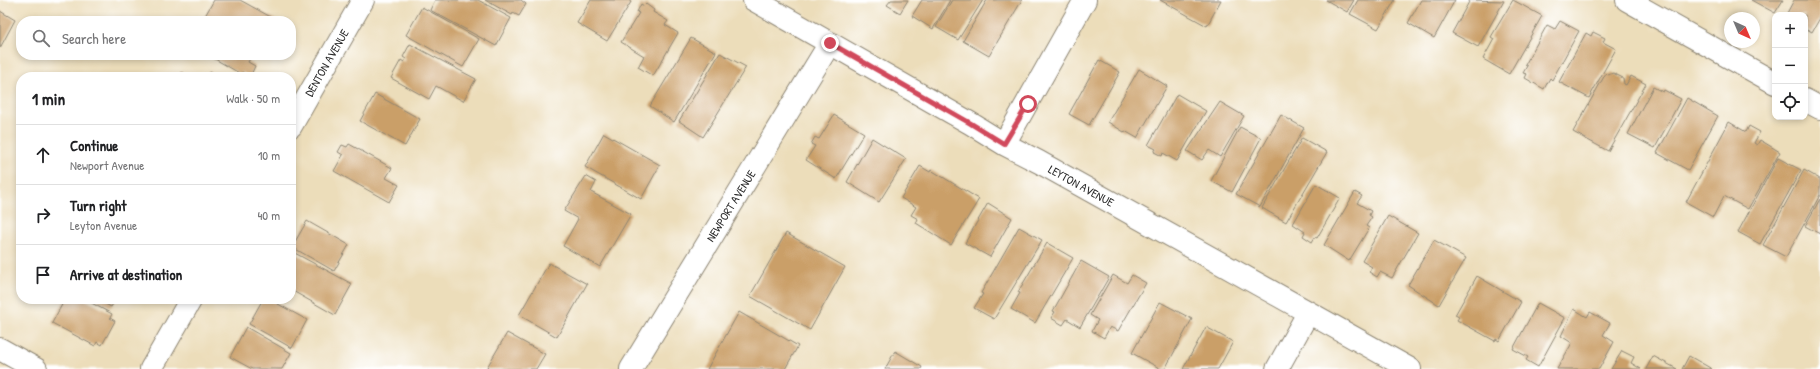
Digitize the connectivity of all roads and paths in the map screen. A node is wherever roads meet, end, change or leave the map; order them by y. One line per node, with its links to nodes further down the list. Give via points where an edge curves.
1 (363, 0): 9 (street, DENTON AVENUE)
2 (754, 0): 5 (street, LEYTON AVENUE)
3 (1085, 0): 10 (street)
4 (1627, 0): 6 (street)
5 (830, 43): 10 (street, LEYTON AVENUE); 16 (street, NEWPORT AVENUE)
6 (1772, 81)
7 (1808, 102): 8 (street)
8 (1820, 108)
9 (296, 117)
10 (1004, 144): 12 (street, LEYTON AVENUE)
11 (188, 304): 15 (street)
12 (1308, 313): 17 (street); 18 (street, LEYTON AVENUE)
13 (0, 349): 14 (street)
14 (36, 369)
15 (151, 369)
16 (630, 369)
17 (1277, 369)
18 (1410, 369)

